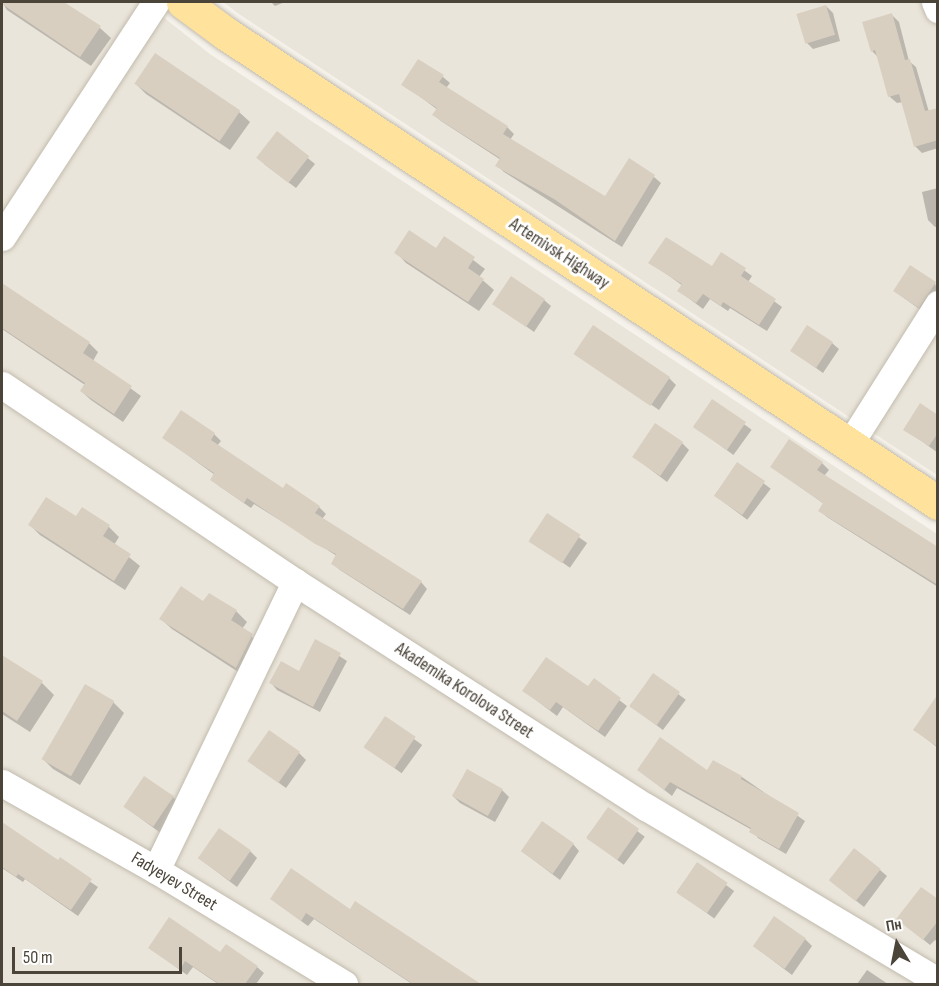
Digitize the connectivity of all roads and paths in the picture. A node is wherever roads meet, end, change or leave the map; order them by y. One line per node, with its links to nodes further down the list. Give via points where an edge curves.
1 (156, 2): 5 (street)
2 (183, 2): 8 (main road, Artemivsk Highway)
3 (935, 2): 4 (street)
4 (938, 9)
5 (2, 237)
6 (938, 304): 8 (street)
7 (2, 385): 10 (street, Akademika Korolova Street)
8 (849, 445): 9 (main road, Artemivsk Highway)
9 (938, 503)
10 (295, 582): 12 (street); 13 (street, Akademika Korolova Street, via 646,807)
11 (2, 783): 12 (street, Fadyeyev Street)
12 (156, 870): 14 (street, Fadyeyev Street)
13 (938, 981)
14 (344, 984)

